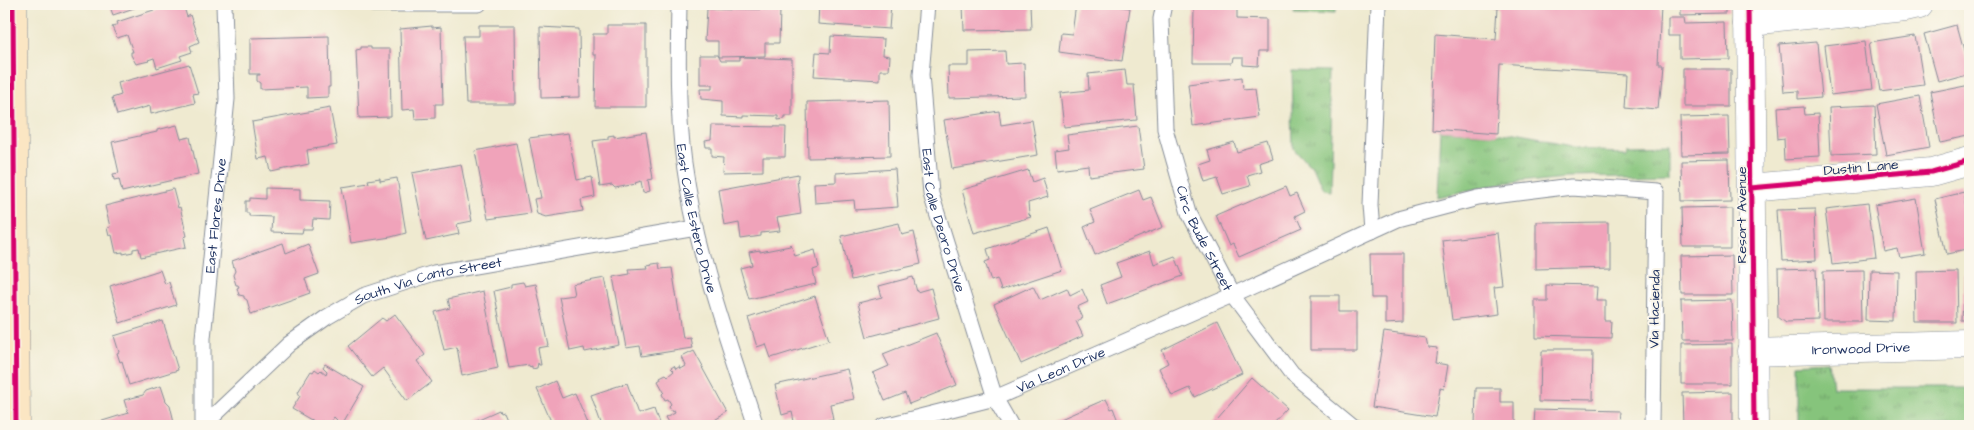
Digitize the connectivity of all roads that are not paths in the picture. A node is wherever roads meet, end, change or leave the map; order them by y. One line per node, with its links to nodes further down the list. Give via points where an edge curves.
1 (13, 4): 12 (main road)
2 (224, 4): 23 (lane, East Flores Drive, via 227,100 203,338)
3 (372, 4): 4 (lane)
4 (432, 4): 5 (lane)
5 (479, 4)
6 (679, 4): 16 (lane, East Calle Estero Drive, via 678,76 684,162)
7 (927, 4): 21 (lane, East Calle Deoro Drive, via 920,75 931,194)
8 (1164, 4): 18 (lane, Circ Bude Street, via 1161,19 1165,129 1189,213)
9 (1378, 4): 17 (lane, via 1370,205)
10 (1919, 4): 11 (street)
11 (1750, 13): 14 (street, Resort Avenue)
12 (8, 109): 22 (main road)
13 (1970, 161): 14 (street, Dustin Lane, via 1931,172)
14 (1752, 188): 20 (street, Resort Avenue)
15 (1656, 192): 17 (lane, Via Leon Drive, via 1574,186 1478,198 1398,219); 28 (lane, Via Hacienda)
16 (696, 228): 23 (lane, South Via Canto Street, via 434,273 363,296 327,316 289,344); 24 (lane, East Calle Estero Drive)
17 (1372, 231): 18 (lane, Via Leon Drive)
18 (1232, 295): 21 (lane, Via Leon Drive); 27 (lane, Circ Bude Street, via 1292,375)
19 (1970, 345): 20 (street, Ironwood Drive)
20 (1752, 351): 29 (street, Resort Avenue)
21 (995, 398): 25 (lane, Via Leon Drive); 26 (lane, East Calle Deoro Drive)
22 (16, 426)
23 (203, 426)
24 (756, 426)
25 (884, 426)
26 (1011, 426)
27 (1354, 426)
28 (1653, 426)
29 (1754, 426)

